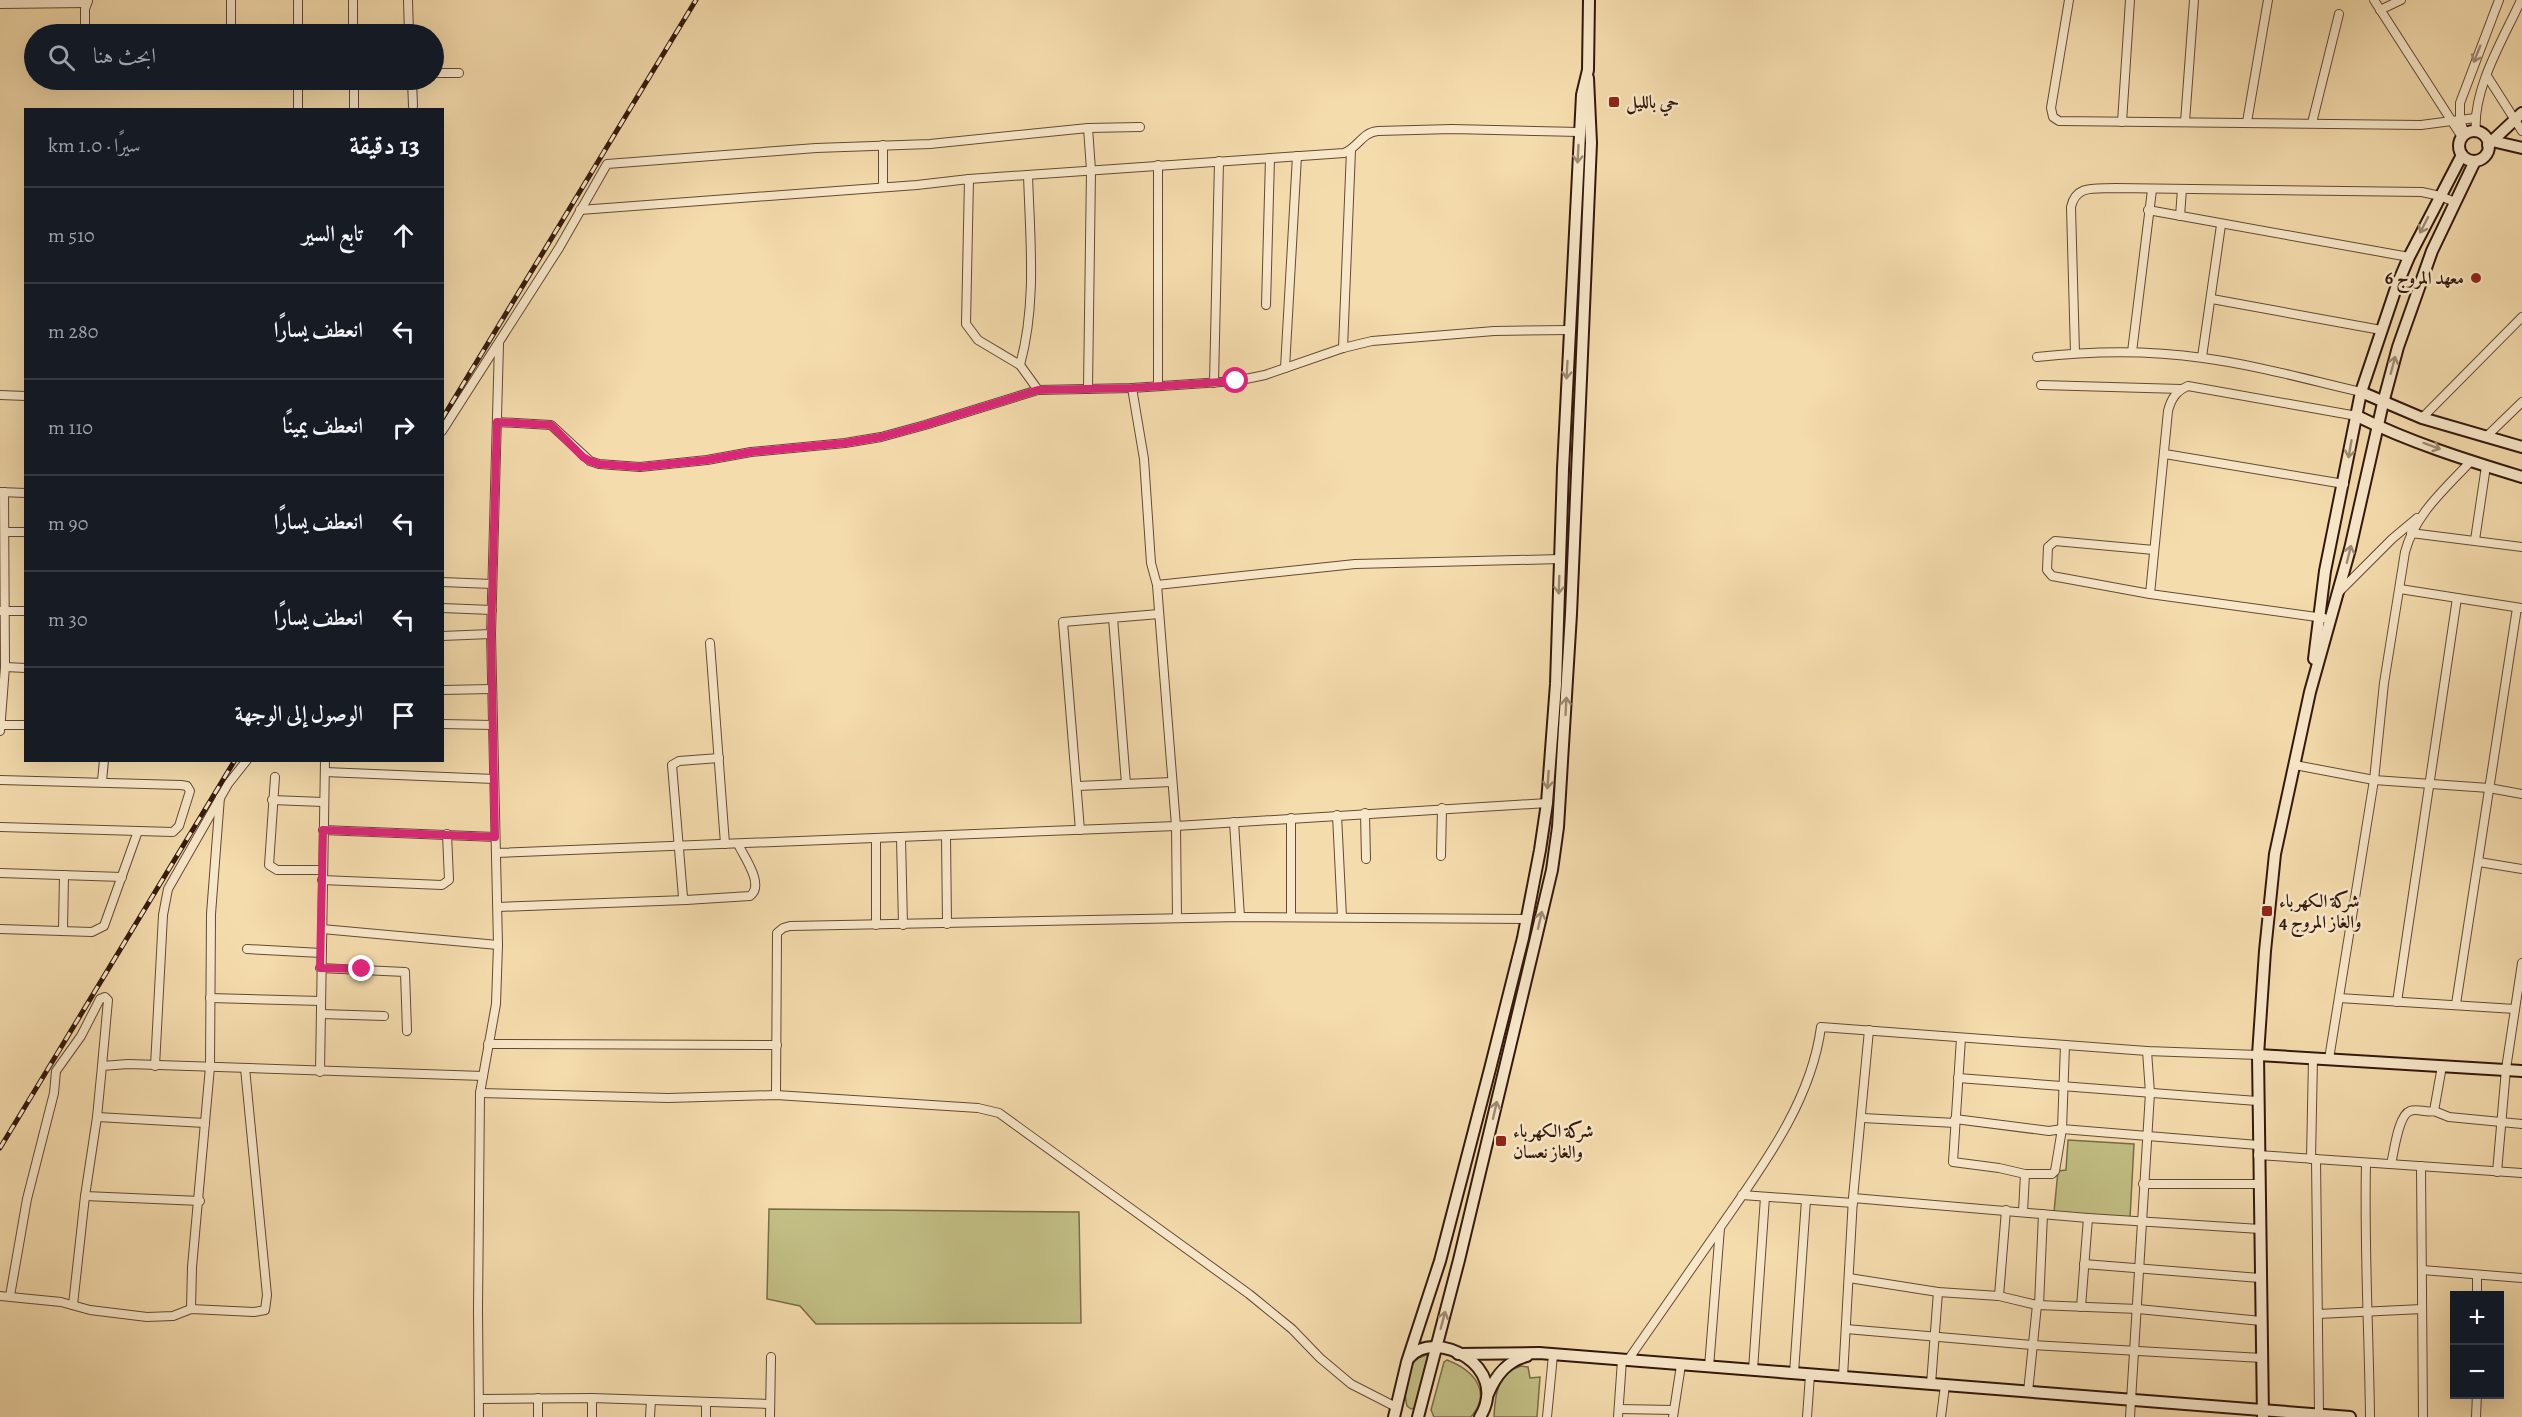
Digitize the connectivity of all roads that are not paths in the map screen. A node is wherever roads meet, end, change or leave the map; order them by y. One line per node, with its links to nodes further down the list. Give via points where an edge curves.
1 (231, 0): 19 (street)
2 (298, 0): 20 (street)
3 (353, 0): 21 (street)
4 (408, 0): 22 (street)
5 (1589, 0): 25 (street)
6 (2069, 0): 36 (street, via 2051,108 2053,117 2059,121)
7 (2130, 0): 36 (street)
8 (2194, 0): 37 (street)
9 (2268, 0): 38 (street)
10 (2374, 0): 16 (street)
11 (2401, 0): 16 (street)
12 (2499, 0): 35 (street, one-way to 35)
13 (2522, 0): 26 (street)
14 (87, 2): 15 (street); 18 (street)
15 (0, 4)
16 (2380, 10): 35 (street)
17 (2339, 14): 39 (street)
18 (86, 24)
19 (231, 24)
20 (298, 24)
21 (353, 24)
22 (409, 24)
23 (444, 73): 24 (street)
24 (459, 73)
25 (1587, 75): 43 (street); 300 (street, one-way to 25, via 1533,952 1558,827 1591,143)
26 (2487, 76): 33 (street); 34 (street)
27 (298, 90): 31 (street)
28 (354, 90): 32 (street)
29 (412, 90): 30 (street)
30 (413, 106)
31 (298, 108)
32 (354, 108)
33 (2475, 118): 35 (street); 44 (street)
34 (2516, 118): 42 (street); 44 (street)
35 (2456, 120): 39 (street, via 2429,125); 44 (street)
36 (2122, 122): 37 (street)
37 (2185, 122): 38 (street)
38 (2247, 122): 39 (street)
39 (2312, 123)
40 (1140, 127): 41 (street)
41 (1088, 128): 45 (street); 54 (street)
42 (2522, 131)
43 (1579, 132): 47 (street, via 1378,131 1364,136); 70 (street, one-way to 70)
44 (2478, 137): 46 (street); 48 (street, via 2459,148); 52 (street, via 2485,156)
45 (883, 146): 57 (street); 62 (street, via 612,162 602,171)
46 (2522, 148)
47 (1351, 150): 49 (street); 73 (street)
48 (2462, 155): 52 (street); 60 (street)
49 (1297, 156): 50 (street); 79 (street)
50 (1270, 158): 51 (street); 68 (street)
51 (1219, 160): 53 (street); 80 (street)
52 (2475, 161): 61 (street)
53 (1158, 165): 54 (street); 81 (street)
54 (1091, 170): 55 (street); 86 (street)
55 (1028, 175): 56 (street); 78 (street, via 1031,299)
56 (969, 178): 57 (street); 78 (street, via 966,324 978,340)
57 (883, 187): 62 (street)
58 (2182, 189): 59 (street); 60 (street); 64 (street)
59 (2152, 190): 63 (street); 74 (street, via 2082,190 2073,198)
60 (2440, 195): 61 (street); 66 (street, one-way to 66)
61 (2455, 202): 91 (street, one-way to 61, via 2413,301)
62 (580, 210): 72 (street)
63 (2148, 210): 64 (street); 75 (street)
64 (2180, 216): 65 (street)
65 (2221, 225): 66 (street); 67 (street)
66 (2409, 257): 71 (street)
67 (2212, 299): 71 (street); 77 (street)
68 (1266, 305)
69 (2522, 317): 93 (street)
70 (1569, 330): 73 (street, via 1494,331 1372,341); 113 (street, one-way to 113)
71 (2381, 330): 87 (street)
72 (499, 344): 94 (street); 96 (street)
73 (1343, 348): 79 (street)
74 (2075, 352): 75 (street); 76 (street)
75 (2132, 352): 77 (street)
76 (2037, 357)
77 (2202, 357): 87 (street)
78 (1020, 365): 85 (street)
79 (1285, 368): 80 (street)
80 (1214, 383): 81 (street)
81 (1158, 385): 83 (street)
82 (2041, 385): 84 (street)
83 (1132, 388): 86 (street); 116 (street, via 1144,459 1151,563)
84 (2181, 389): 92 (street, via 2188,386); 99 (street, via 2168,411)
85 (1038, 390): 86 (street); 94 (street, via 881,437 640,467 590,461 548,424)
86 (1089, 390)
87 (2361, 392): 91 (street); 92 (street)
88 (0, 394): 89 (street)
89 (24, 396)
90 (2522, 402): 97 (street)
91 (2383, 403): 93 (street); 95 (street)
92 (2356, 416): 95 (street); 103 (street, one-way to 103)
93 (2422, 418): 97 (street)
94 (497, 422): 115 (street)
95 (2377, 426): 100 (street, one-way to 100); 118 (street, one-way to 95)
96 (444, 428)
97 (2487, 436): 98 (street)
98 (2522, 447)
99 (2164, 454): 103 (street); 112 (street)
100 (2471, 461): 101 (street); 106 (street)
101 (2487, 466): 102 (street); 110 (street)
102 (2522, 477)
103 (2344, 484): 127 (street)
104 (2, 492): 105 (street); 107 (street)
105 (24, 493)
106 (2422, 513): 109 (street); 118 (street)
107 (6, 532): 108 (street); 124 (street)
108 (24, 532)
109 (2411, 533): 110 (street); 117 (street)
110 (2475, 540): 111 (street)
111 (2522, 547)
112 (2154, 550): 119 (street); 119 (street, via 2055,541 2048,547 2047,570 2052,576)
113 (1560, 559): 116 (street, via 1355,564); 164 (street, one-way to 164)
114 (444, 582): 115 (street)
115 (492, 584): 123 (street)
116 (1157, 585): 126 (street)
117 (2400, 589): 120 (street); 153 (street)
118 (2339, 592): 129 (street)
119 (2150, 594): 127 (street)
120 (2457, 598): 122 (street); 157 (street)
121 (444, 608): 123 (street)
122 (2520, 608): 159 (street)
123 (492, 610): 130 (street)
124 (2, 611): 125 (street); 133 (street)
125 (24, 611)
126 (1159, 614): 128 (street); 155 (street)
127 (2319, 617): 129 (street); 138 (street)
128 (1113, 618): 156 (street); 158 (street, via 1063,622)
129 (2331, 619): 138 (street)
130 (491, 634): 131 (street); 136 (street)
131 (444, 636)
132 (710, 643): 144 (street)
133 (5, 667): 134 (street); 135 (street)
134 (24, 668)
135 (2, 680): 140 (street)
136 (492, 689): 137 (street); 142 (street)
137 (444, 690)
138 (2310, 692): 148 (street)
139 (444, 724): 142 (street)
140 (0, 725): 141 (street); 143 (street)
141 (24, 725)
142 (493, 725): 151 (street)
143 (0, 731)
144 (719, 758): 180 (street); 182 (street, via 672,765)
145 (104, 762): 154 (street)
146 (245, 762): 161 (street)
147 (325, 762): 149 (street)
148 (2295, 765): 153 (street); 226 (street, via 2276,854)
149 (325, 772): 151 (street); 163 (street)
150 (275, 777): 162 (street)
151 (494, 779): 177 (street)
152 (0, 780): 154 (street)
153 (2373, 780): 157 (street); 212 (street)
154 (102, 781): 174 (street, via 190,788 176,830)
155 (1172, 783): 156 (street); 170 (street)
156 (1126, 784): 158 (street)
157 (2431, 785): 159 (street); 214 (street)
158 (1077, 786): 173 (street)
159 (2489, 788): 160 (street); 186 (street)
160 (2522, 794)
161 (220, 797): 211 (street, via 211,914); 230 (street, via 166,896)
162 (272, 800): 163 (street); 188 (street, via 271,868)
163 (323, 802): 172 (street)
164 (1547, 802): 165 (street); 199 (street)
165 (1442, 808): 166 (street); 184 (street)
166 (1365, 813): 167 (street); 185 (street)
167 (1337, 815): 168 (street); 197 (street)
168 (1291, 818): 169 (street); 196 (street)
169 (1234, 822): 170 (street); 195 (street)
170 (1176, 826): 173 (street); 198 (street)
171 (0, 827): 174 (street)
172 (323, 830): 175 (street); 188 (street)
173 (1080, 830): 176 (street)
174 (138, 831): 191 (street)
175 (447, 834): 177 (street); 192 (street, via 449,880 442,885)
176 (946, 836): 178 (street); 200 (street)
177 (495, 837): 183 (street)
178 (901, 838): 179 (street); 202 (street)
179 (876, 839): 181 (street); 201 (street)
180 (725, 844): 181 (street); 182 (street)
181 (738, 844): 193 (street, via 754,879 754,892 750,896)
182 (678, 846): 183 (street); 193 (street, via 682,897)
183 (496, 853): 194 (street)
184 (1441, 856)
185 (1366, 859)
186 (2479, 862): 187 (street); 215 (street)
187 (2522, 869)
188 (322, 870): 192 (street)
189 (0, 873): 190 (street)
190 (64, 875): 191 (street); 205 (street)
191 (122, 877): 205 (street, via 104,926 92,932)
192 (322, 880): 204 (street)
193 (686, 900): 194 (street)
194 (498, 907): 206 (street)
195 (1240, 917): 196 (street); 198 (street)
196 (1291, 917): 197 (street)
197 (1342, 917): 199 (street)
198 (1177, 918): 200 (street)
199 (1527, 919): 308 (street, via 1440,1261)
200 (947, 924): 202 (street)
201 (876, 925): 202 (street); 223 (street, via 790,926 777,933)
202 (903, 925)
203 (0, 929): 205 (street)
204 (322, 929): 206 (street); 208 (street)
205 (63, 930)
206 (498, 945): 222 (street, via 496,1004)
207 (247, 949): 208 (street)
208 (321, 953): 210 (street)
209 (2522, 963): 216 (street)
210 (320, 968): 213 (street); 220 (street, via 405,972)
211 (210, 998): 213 (street); 231 (street)
212 (2339, 998): 214 (street); 228 (street)
213 (321, 1000): 217 (street)
214 (2397, 1002): 215 (street)
215 (2456, 1004): 216 (street)
216 (2515, 1009): 234 (street)
217 (321, 1014): 218 (street); 236 (street)
218 (384, 1016)
219 (1869, 1030): 221 (street); 246 (street); 263 (street, via 1821,1027 1795,1112)
220 (407, 1031)
221 (1961, 1038): 224 (street); 238 (street)
222 (488, 1044): 223 (street); 237 (street)
223 (777, 1045): 242 (street)
224 (2065, 1045): 225 (street); 239 (street)
225 (2147, 1051): 226 (street); 240 (street)
226 (2258, 1055): 227 (street); 243 (street)
227 (2313, 1058): 228 (street); 254 (street)
228 (2329, 1059): 232 (street)
229 (102, 1066): 230 (street); 245 (street); 286 (street, via 108,1000 105,996 56,1071)
230 (155, 1066): 231 (street)
231 (210, 1066): 233 (street); 248 (street)
232 (2442, 1066): 234 (street); 244 (street)
233 (245, 1068): 236 (street); 291 (street, via 267,1304 261,1312)
234 (2506, 1069): 235 (street); 249 (street)
235 (2522, 1071)
236 (320, 1072): 237 (street)
237 (483, 1076): 241 (street)
238 (1958, 1078): 239 (street); 247 (street)
239 (2064, 1085): 240 (street); 251 (street)
240 (2150, 1092): 243 (street); 252 (street)
241 (480, 1093): 242 (street, via 668,1098); 323 (street)
242 (776, 1095): 328 (street, via 978,1108 999,1113 1249,1294 1351,1384)
243 (2257, 1101): 253 (street)
244 (2434, 1111): 249 (street, via 2449,1117); 256 (street, via 2411,1110 2405,1114)
245 (98, 1117): 248 (street); 264 (street)
246 (1863, 1118): 247 (street); 267 (street)
247 (1955, 1121): 251 (street); 260 (street, via 1953,1162)
248 (205, 1122): 268 (street)
249 (2502, 1123): 250 (street); 258 (street)
250 (2522, 1124)
251 (2062, 1129): 252 (street); 260 (street, via 2055,1171)
252 (2146, 1137): 253 (street); 261 (street)
253 (2258, 1150): 254 (street); 262 (street)
254 (2314, 1159): 255 (street); 295 (street)
255 (2367, 1163): 256 (street); 294 (street)
256 (2391, 1164): 257 (street)
257 (2421, 1166): 258 (street); 278 (street)
258 (2497, 1172): 259 (street)
259 (2522, 1173)
260 (2025, 1174): 270 (street)
261 (2143, 1184): 262 (street); 273 (street)
262 (2259, 1184): 275 (street)
263 (1742, 1195): 265 (street); 274 (street)
264 (85, 1196): 268 (street); 288 (street)
265 (1765, 1197): 266 (street); 311 (street)
266 (1806, 1200): 267 (street); 312 (street)
267 (1853, 1200): 269 (street); 280 (street)
268 (200, 1201): 291 (street)
269 (2006, 1210): 270 (street); 287 (street)
270 (2023, 1212): 271 (street)
271 (2043, 1214): 272 (street); 289 (street)
272 (2088, 1218): 273 (street); 276 (street)
273 (2142, 1221): 275 (street); 277 (street)
274 (1720, 1227): 307 (street); 310 (street)
275 (2260, 1229): 281 (street)
276 (2084, 1264): 277 (street); 290 (street)
277 (2141, 1269): 281 (street); 292 (street)
278 (2422, 1270): 279 (street); 293 (street)
279 (2477, 1275): 282 (street); 283 (street)
280 (1849, 1278): 284 (street); 297 (street)
281 (2260, 1278): 296 (street)
282 (2522, 1278)
283 (2477, 1291)
284 (1938, 1292): 287 (street); 298 (street)
285 (0, 1296): 286 (street)
286 (10, 1296): 288 (street)
287 (1999, 1296): 289 (street)
288 (73, 1305): 291 (street, via 147,1317 173,1316)
289 (2038, 1305): 290 (street); 299 (street)
290 (2080, 1307): 292 (street)
291 (191, 1309)
292 (2138, 1309): 296 (street); 301 (street)
293 (2422, 1309): 294 (street); 349 (street)
294 (2368, 1312): 295 (street); 348 (street)
295 (2318, 1314): 332 (street)
296 (2261, 1320): 306 (street)
297 (1846, 1329): 298 (street); 314 (street)
298 (1935, 1337): 299 (street); 315 (street)
299 (2032, 1345): 301 (street); 317 (street)
300 (1436, 1346): 303 (street); 308 (street, via 1419,1349); 340 (street)
301 (2135, 1350): 306 (street); 325 (street)
302 (1539, 1353): 303 (street); 304 (street); 321 (street, via 1507,1365)
303 (1458, 1354): 321 (street, via 1472,1361 1482,1373)
304 (1553, 1354): 307 (street); 343 (street)
305 (771, 1357): 327 (street)
306 (2262, 1358): 331 (street)
307 (1625, 1360): 309 (street); 329 (street)
308 (1407, 1362): 318 (street)
309 (1681, 1365): 310 (street); 330 (street)
310 (1709, 1367): 311 (street)
311 (1753, 1370): 312 (street)
312 (1794, 1374): 313 (street)
313 (1810, 1375): 314 (street); 344 (street)
314 (1843, 1377): 315 (street)
315 (1931, 1384): 316 (street)
316 (1945, 1385): 317 (street); 345 (street)
317 (2028, 1392): 325 (street)
318 (1398, 1396): 328 (street); 339 (street)
319 (538, 1398): 320 (street); 323 (street); 334 (street)
320 (592, 1398): 324 (street); 335 (street)
321 (1487, 1399): 341 (street); 342 (street)
322 (2477, 1399): 350 (street)
323 (479, 1400): 333 (street)
324 (651, 1400): 326 (street); 336 (street)
325 (2132, 1400): 331 (street); 346 (street)
326 (706, 1402): 327 (street); 337 (street)
327 (770, 1404): 338 (street)
328 (1395, 1412)
329 (1618, 1413): 330 (street)
330 (1674, 1414)
331 (2263, 1414): 332 (street)
332 (2319, 1414): 347 (street)
333 (479, 1417)
334 (538, 1417)
335 (592, 1417)
336 (650, 1417)
337 (706, 1417)
338 (770, 1417)
339 (1405, 1417)
340 (1418, 1417)
341 (1480, 1417)
342 (1485, 1417)
343 (1547, 1417)
344 (1807, 1417)
345 (1941, 1417)
346 (2130, 1417)
347 (2350, 1417)
348 (2370, 1417)
349 (2423, 1417)
350 (2476, 1417)

